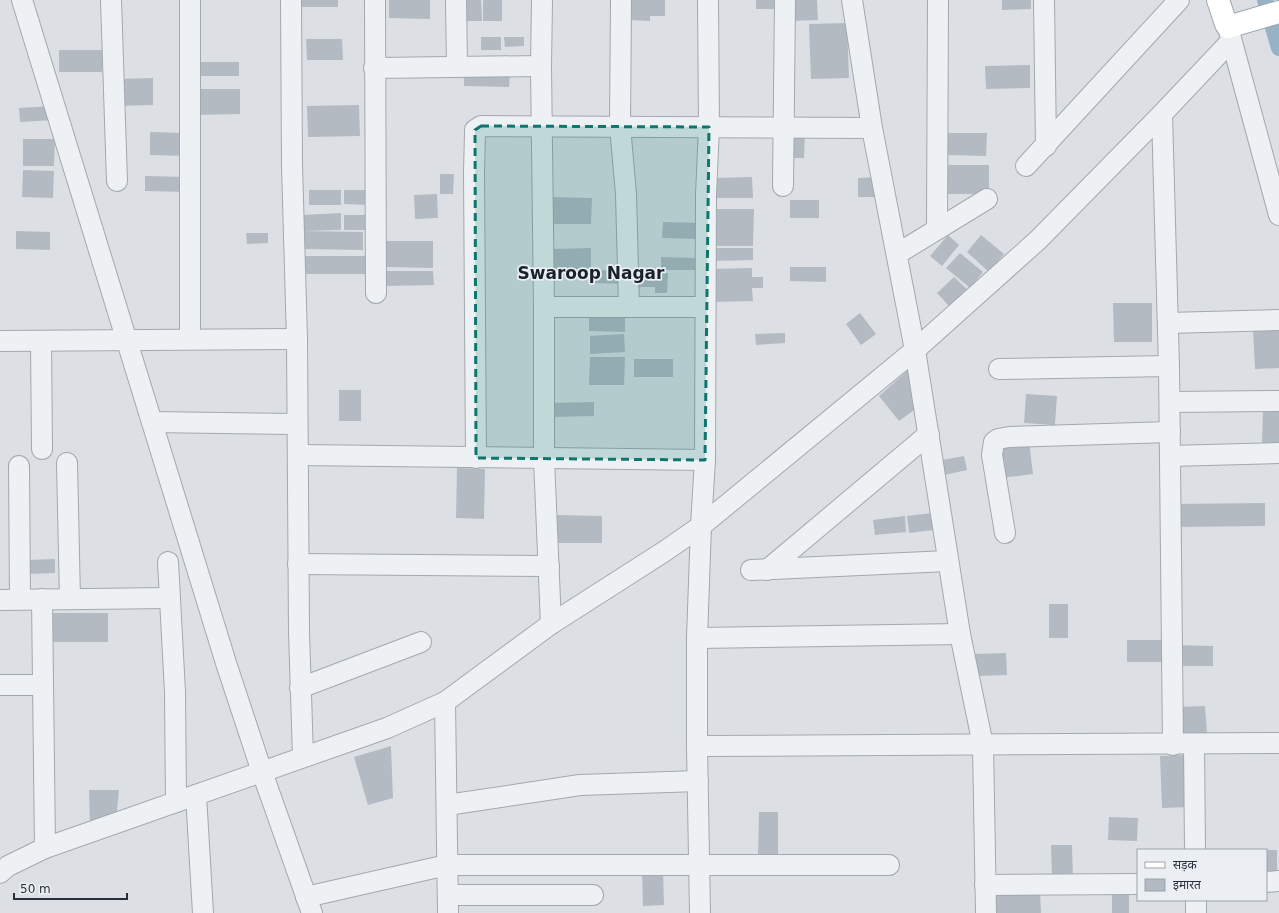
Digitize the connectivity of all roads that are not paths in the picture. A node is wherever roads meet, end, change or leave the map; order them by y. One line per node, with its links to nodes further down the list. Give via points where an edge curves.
1 (22, 0): 43 (street)
2 (111, 0): 29 (street)
3 (190, 0): 41 (street)
4 (291, 0): 42 (street)
5 (375, 0): 20 (street)
6 (456, 0): 19 (street)
7 (542, 0): 18 (street)
8 (621, 0): 23 (street)
9 (708, 0): 24 (street)
10 (785, 0): 25 (street)
11 (852, 0): 26 (street)
12 (938, 0): 33 (street)
13 (1044, 0): 27 (street)
14 (1179, 0): 27 (street)
15 (1218, 0): 17 (main road, via 1226,24)
16 (1279, 12): 17 (main road)
17 (1236, 30): 21 (street); 32 (street)
18 (541, 66): 19 (street); 22 (street)
19 (457, 67): 20 (street)
20 (374, 68): 35 (street)
21 (1162, 114): 40 (street); 46 (street, via 1038,240)
22 (542, 125): 23 (street); 37 (street); 59 (street, via 481,126 475,130)
23 (620, 126): 24 (street); 38 (street, via 626,194)
24 (709, 127): 25 (street); 36 (street)
25 (784, 128): 26 (street); 30 (street)
26 (872, 128): 34 (street)
27 (1046, 146): 28 (street)
28 (1026, 166)
29 (117, 180)
30 (783, 186)
31 (987, 199): 33 (street)
32 (1279, 215)
33 (937, 230): 34 (street)
34 (897, 254): 46 (street)
35 (376, 293)
36 (705, 306): 38 (street); 61 (street)
37 (544, 307): 38 (street); 60 (street)
38 (629, 307)
39 (1279, 320): 40 (street)
40 (1168, 323): 47 (street)
41 (190, 339): 42 (street); 43 (street)
42 (296, 339): 52 (street)
43 (127, 340): 45 (street); 51 (street)
44 (0, 341): 45 (street)
45 (41, 341): 55 (street)
46 (915, 350): 54 (street); 64 (street)
47 (1169, 366): 48 (street); 50 (street)
48 (999, 369)
49 (1279, 401): 50 (street)
50 (1170, 402): 53 (street)
51 (152, 422): 52 (street); 89 (street)
52 (297, 424): 57 (street)
53 (1170, 432): 58 (street); 65 (street, via 998,439 994,442 992,455)
54 (929, 434): 66 (street); 66 (street, via 759,570)
55 (42, 449)
56 (1279, 453): 58 (street)
57 (298, 455): 59 (street); 68 (street)
58 (1170, 456): 84 (street)
59 (476, 458): 60 (street)
60 (544, 459): 61 (street); 69 (street)
61 (705, 460): 64 (street)
62 (67, 463): 73 (street)
63 (19, 466): 71 (street)
64 (701, 526): 75 (street); 77 (street)
65 (1005, 533)
66 (948, 561): 76 (street)
67 (168, 562): 70 (street)
68 (298, 564): 69 (street); 81 (street)
69 (548, 566): 75 (street)
70 (170, 598): 73 (street); 92 (street, via 175,692)
71 (20, 599): 72 (street); 74 (street)
72 (42, 599): 73 (street); 80 (street)
73 (70, 599)
74 (0, 600)
75 (551, 624): 82 (street)
76 (960, 634): 77 (street); 86 (street)
77 (697, 638): 87 (street)
78 (421, 642): 81 (street)
79 (0, 685): 80 (street)
80 (42, 685): 94 (street)
81 (300, 688): 88 (street)
82 (445, 702): 88 (street, via 387,728); 93 (street)
83 (1279, 743): 85 (street)
84 (1173, 744): 85 (street); 86 (street)
85 (1194, 744): 95 (street)
86 (983, 745): 87 (street); 103 (street)
87 (697, 746): 90 (street)
88 (303, 758): 89 (street)
89 (262, 772): 91 (street); 107 (street)
90 (698, 781): 93 (street, via 580,785); 97 (street)
91 (196, 795): 92 (street); 108 (street)
92 (176, 802): 94 (street)
93 (446, 805): 96 (street)
94 (45, 848): 99 (street, via 8,866)
95 (1195, 849)
96 (447, 865): 97 (street); 106 (street); 107 (street)
97 (699, 865): 98 (street); 109 (street)
98 (888, 865)
99 (0, 874)
100 (1279, 881): 101 (street)
101 (1267, 882)
102 (1137, 884): 103 (street)
103 (985, 885): 110 (street)
104 (593, 895): 106 (street)
105 (1196, 901): 111 (street)
106 (448, 904)
107 (309, 905)
108 (203, 913)
109 (700, 913)
110 (986, 913)
111 (1196, 913)

